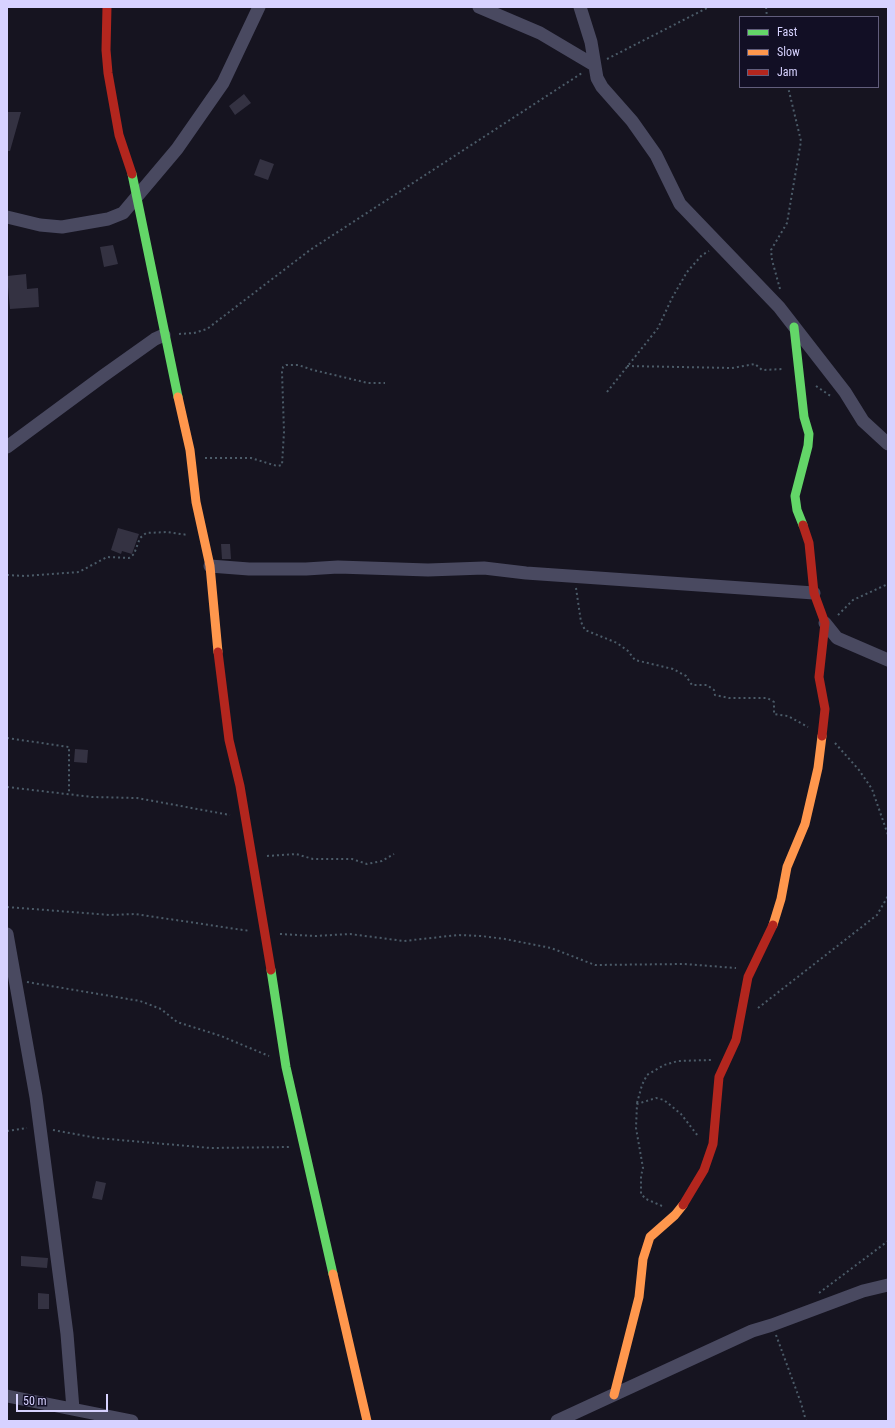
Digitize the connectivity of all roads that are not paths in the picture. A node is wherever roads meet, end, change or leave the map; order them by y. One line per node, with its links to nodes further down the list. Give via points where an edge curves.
1 (107, 7): 6 (street, via 108,73 119,135)
2 (259, 7): 6 (street, via 223,83 178,149)
3 (479, 7): 5 (street, via 540,33)
4 (580, 7): 5 (street, via 591,42)
5 (594, 65): 8 (street, via 602,87 632,121 656,155 680,204 779,307)
6 (137, 198): 7 (street, via 123,213 108,219 62,227); 9 (street)
7 (7, 218)
8 (794, 327): 10 (street, via 845,392 863,421); 13 (street, via 809,440 795,496 797,510 809,543)
9 (164, 335): 11 (street, via 103,376); 12 (street, via 190,450 202,538)
10 (888, 444)
11 (7, 447)
12 (210, 566): 13 (street, via 276,569 484,568 575,577); 24 (street, via 229,740 245,816 286,1067)
13 (814, 593): 14 (street)
14 (826, 623): 15 (street, via 837,638); 16 (street)
15 (850, 645): 16 (street, via 839,645 825,650); 17 (street)
16 (821, 655): 20 (street, via 819,677 825,709 818,768 805,824 787,867 774,922 751,969 744,991 736,1040 719,1078 713,1144 704,1170 688,1198 650,1237 645,1249 639,1297)
17 (888, 660)
18 (7, 934): 22 (street, via 40,1127)
19 (888, 1285): 20 (street, via 863,1291 772,1326 752,1331)
20 (614, 1395): 25 (street)
21 (7, 1396): 22 (street)
22 (73, 1409): 23 (street)
23 (125, 1420)
24 (367, 1421)
25 (558, 1421)

